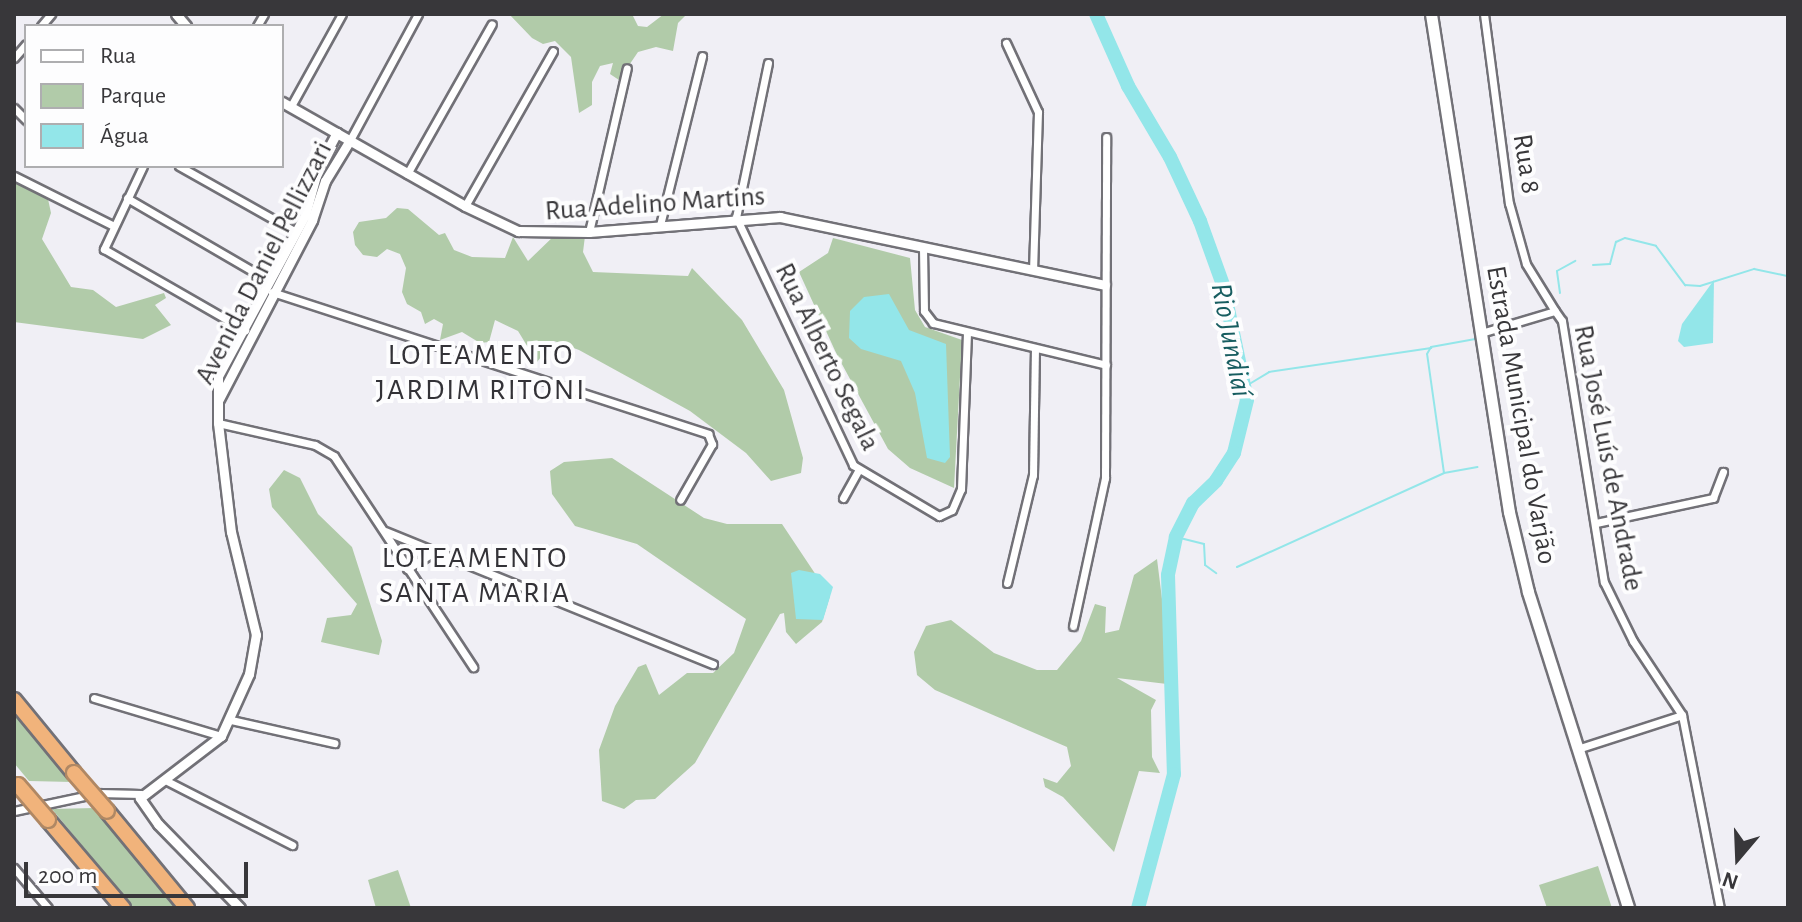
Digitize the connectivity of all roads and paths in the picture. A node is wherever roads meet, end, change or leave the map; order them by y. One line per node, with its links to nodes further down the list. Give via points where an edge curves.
1 (342, 14): 11 (street)
2 (418, 14): 12 (street)
3 (1431, 14): 34 (main road, Estrada Municipal do Varjão)
4 (1484, 14): 32 (street, Rua 8, via 1509,203 1526,264)
5 (492, 24): 18 (street)
6 (1006, 43): 28 (street, via 1038,112)
7 (553, 51): 21 (street)
8 (702, 56): 24 (street)
9 (768, 63): 22 (street)
10 (627, 68): 26 (street)
11 (286, 104): 13 (street, Rua Adelino Martins)
12 (353, 128): 13 (street); 15 (street)
13 (337, 133): 15 (street, Rua Adelino Martins); 25 (street, Avenida Daniel Pellizzari, via 318,168)
14 (1106, 137): 30 (street)
15 (350, 140): 18 (street, Rua Adelino Martins); 31 (street, Avenida Daniel Pellizzari)
16 (142, 168): 20 (street)
17 (183, 168): 25 (street)
18 (407, 174): 21 (street, Rua Adelino Martins)
19 (14, 176): 23 (street)
20 (127, 198): 23 (street); 29 (street)
21 (465, 206): 26 (street, Rua Adelino Martins, via 496,223 534,234)
22 (736, 217): 24 (street, Rua Adelino Martins); 27 (street, Rua Adelino Martins, via 793,219); 39 (street, Rua Alberto Segala)
23 (112, 225): 33 (street, via 104,245 107,253)
24 (660, 225): 26 (street, Rua Adelino Martins)
25 (296, 232): 29 (street, Avenida Daniel Pellizzari)
26 (589, 232)
27 (923, 248): 28 (street, Rua Adelino Martins); 35 (street, via 928,320)
28 (1033, 270): 30 (street, Rua Adelino Martins)
29 (268, 280): 33 (street, Avenida Daniel Pellizzari)
30 (1105, 285): 37 (street)
31 (272, 292): 33 (street, Avenida Daniel Pellizzari); 42 (street, via 708,434 712,444)
32 (1555, 311): 34 (street, Rua José Luís de Andrade); 43 (street, Rua José Luís de Andrade, via 1568,339)
33 (245, 331): 38 (street, Avenida Daniel Pellizzari, via 217,406)
34 (1481, 333): 57 (main road, Estrada Municipal do Varjão, via 1509,512)
35 (967, 334): 36 (street); 39 (street, Rua Alberto Segala, via 964,466 957,503 944,515 925,511)
36 (1035, 349): 37 (street); 47 (street, via 1033,475)
37 (1106, 365): 48 (street, via 1105,478)
38 (218, 423): 44 (street, via 328,451); 54 (street, Avenida Daniel Pellizzari, via 232,541 256,635 249,674)
39 (858, 471): 41 (street)
40 (1723, 472): 43 (street, via 1713,498)
41 (843, 498)
42 (680, 500)
43 (1596, 523): 53 (street, Rua José Luís de Andrade, via 1604,582 1616,609)
44 (383, 531): 45 (street); 46 (street)
45 (434, 552): 46 (street); 49 (street)
46 (407, 569): 50 (street)
47 (1007, 583)
48 (1073, 626)
49 (713, 664)
50 (473, 667)
51 (94, 698): 55 (street)
52 (14, 700): 66 (highway, bridge)
53 (1682, 715): 57 (street); 69 (street, Rua José Luís de Andrade)
54 (231, 720): 55 (street, Avenida Daniel Pellizzari); 56 (street)
55 (221, 736): 58 (street, Avenida Daniel Pellizzari)
56 (334, 743)
57 (1577, 749): 68 (main road, Estrada Municipal do Varjão)
58 (165, 780): 60 (street, Avenida Daniel Pellizzari); 62 (street)
59 (16, 782): 65 (highway, bridge)
60 (141, 794): 61 (street, via 99,793); 67 (street, via 143,808)
61 (14, 811)
62 (292, 845)
63 (14, 868): 64 (street)
64 (48, 908)
65 (123, 908)
66 (187, 908)
67 (240, 908)
68 (1628, 908)
69 (1720, 908)

